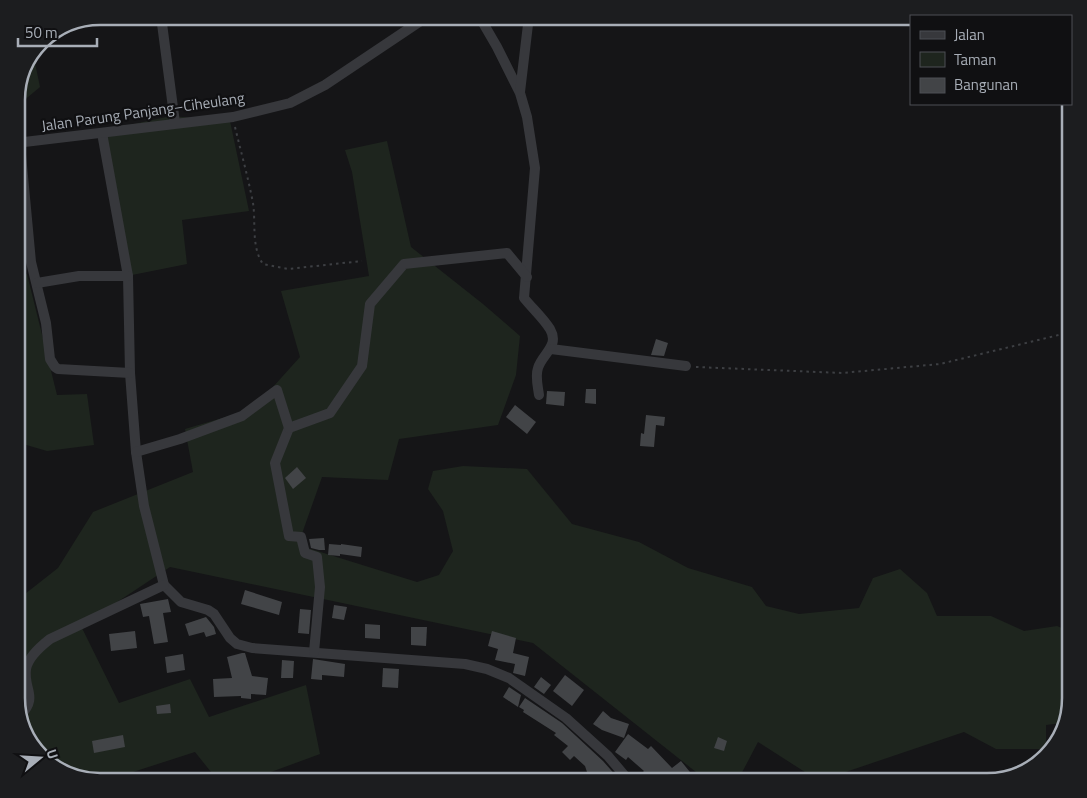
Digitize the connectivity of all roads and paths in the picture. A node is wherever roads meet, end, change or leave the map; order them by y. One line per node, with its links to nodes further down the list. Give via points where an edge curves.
1 (162, 25): 7 (street)
2 (415, 25): 6 (street, Jalan Parung Panjang–Ciheulang, via 299,99)
3 (484, 25): 5 (street)
4 (528, 25): 5 (street)
5 (520, 93): 13 (street, via 535,168)
6 (233, 117): 7 (street, Jalan Parung Panjang–Ciheulang); 11 (path, via 253,204 256,244 263,264 288,269)
7 (175, 123): 8 (street, Jalan Parung Panjang–Ciheulang)
8 (102, 133): 9 (street, Jalan Parung Panjang–Ciheulang); 12 (street)
9 (25, 142)
10 (25, 207): 14 (street)
11 (362, 261)
12 (128, 276): 14 (street, via 79,276); 18 (street)
13 (527, 277): 16 (street, via 524,298 550,330); 20 (street, via 507,253 404,264 370,304 362,366 330,414)
14 (37, 283): 18 (street, via 50,359 55,367)
15 (1062, 334): 17 (path, via 940,364 842,373)
16 (551, 349): 17 (street); 19 (street, via 538,368)
17 (686, 366)
18 (130, 373): 21 (street)
19 (539, 395)
20 (289, 428): 21 (street, via 276,390 242,416); 23 (street, via 275,463 289,536 301,537 305,553 317,557 320,587)
21 (136, 452): 22 (street, via 144,506)
22 (164, 585): 23 (street, via 181,602 214,614 238,644 252,648); 24 (street, via 40,646 26,670 30,700)
23 (314, 652): 25 (street, via 465,664 487,669 509,678 566,718)
24 (26, 708)
25 (622, 773)

